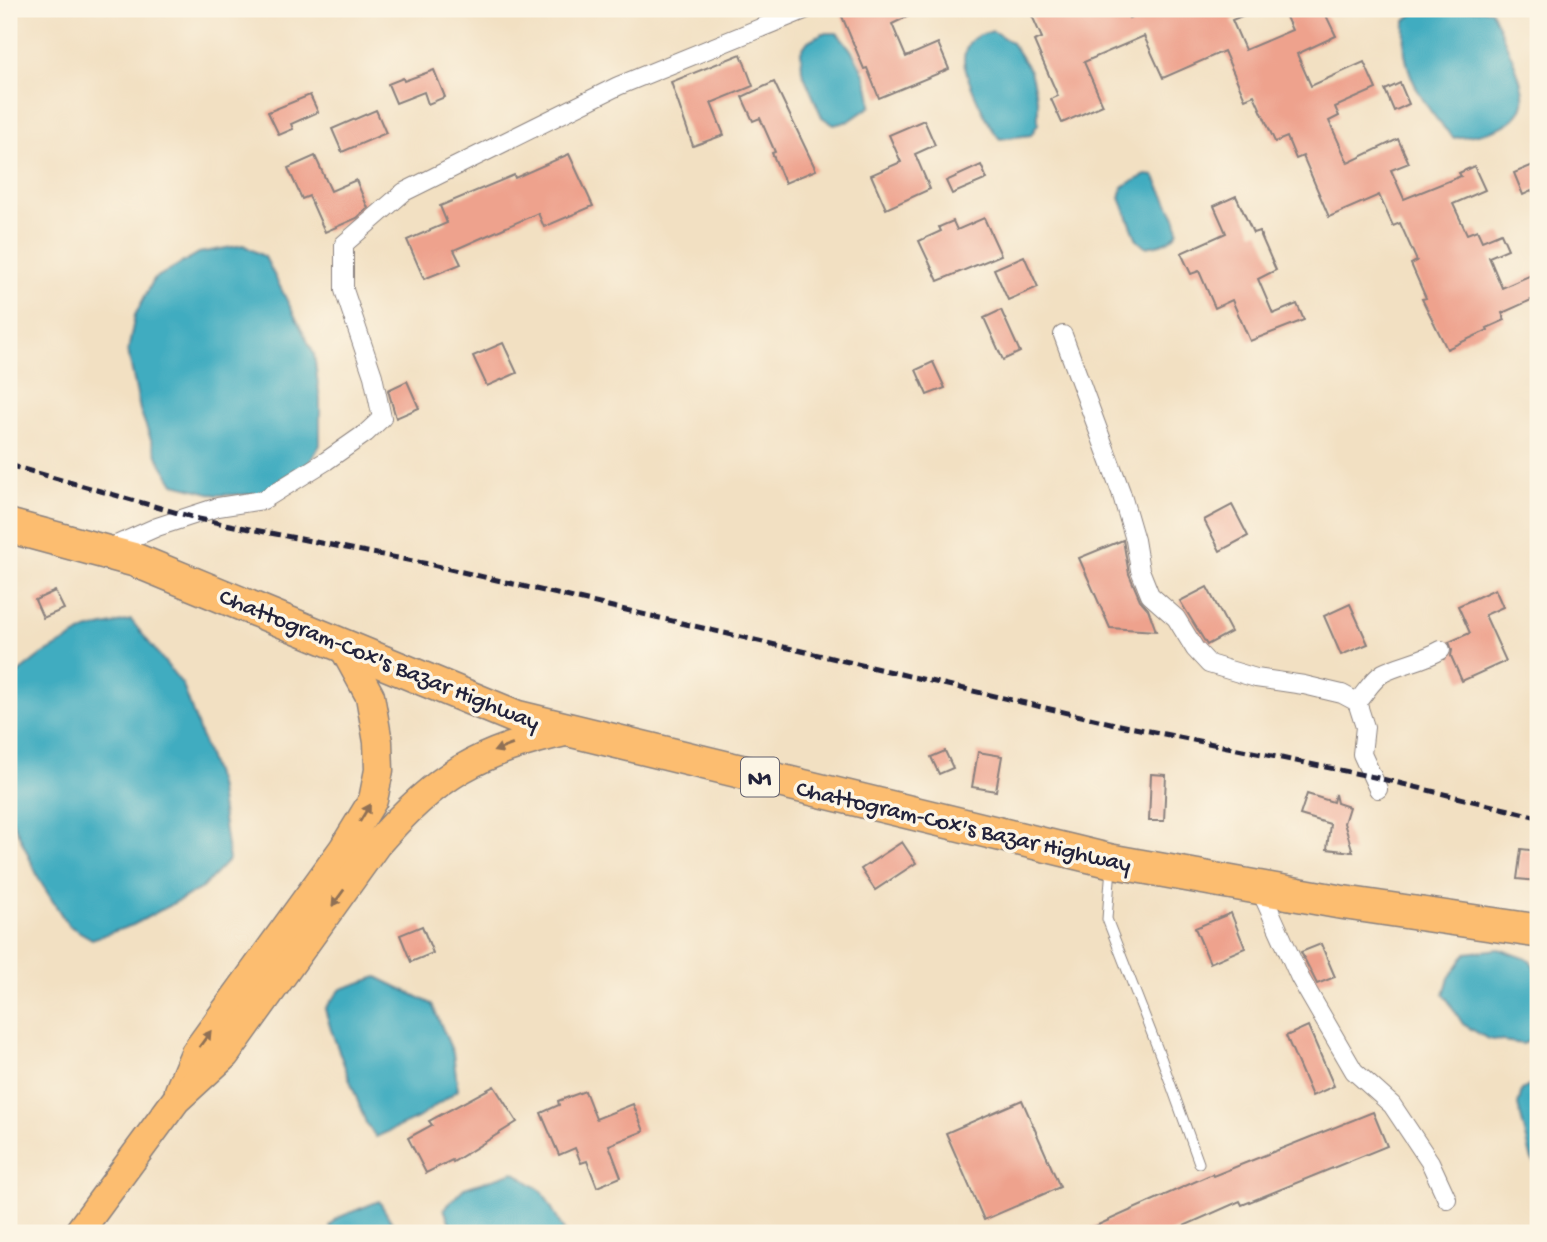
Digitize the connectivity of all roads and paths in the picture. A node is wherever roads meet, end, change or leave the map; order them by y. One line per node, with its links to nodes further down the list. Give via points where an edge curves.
1 (807, 9): 4 (street, via 618,86 404,192 344,244 344,290 382,418 326,461 263,500 218,507)
2 (1063, 335): 7 (street, via 1121,492 1150,595 1175,618 1209,664 1342,694)
3 (9, 526): 4 (highway, Chattogram-Cox's Bazar Highway / N1)
4 (102, 551): 5 (highway, Chattogram-Cox's Bazar Highway / N1, via 135,560)
5 (342, 645): 8 (highway, Chattogram-Cox's Bazar Highway / N1, via 516,717); 13 (main road, one-way to 5, via 195,1053 343,849 373,800 379,771 370,696)
6 (1441, 650): 7 (street, via 1384,673)
7 (1357, 702): 9 (street, via 1365,727 1362,754)
8 (569, 730): 10 (highway, Chattogram-Cox's Bazar Highway / N1); 13 (main road, one-way to 13, via 483,756 420,798 376,845 225,1055)
9 (1378, 789)
10 (1111, 861): 11 (highway, Chattogram-Cox's Bazar Highway / N1); 14 (lane, via 1107,919)
11 (1259, 887): 12 (highway, Chattogram-Cox's Bazar Highway / N1); 15 (street, via 1300,978 1354,1071 1392,1105 1430,1162)
12 (1538, 931)
13 (176, 1100): 16 (main road)
14 (1199, 1163)
15 (1447, 1199)
16 (78, 1233)

